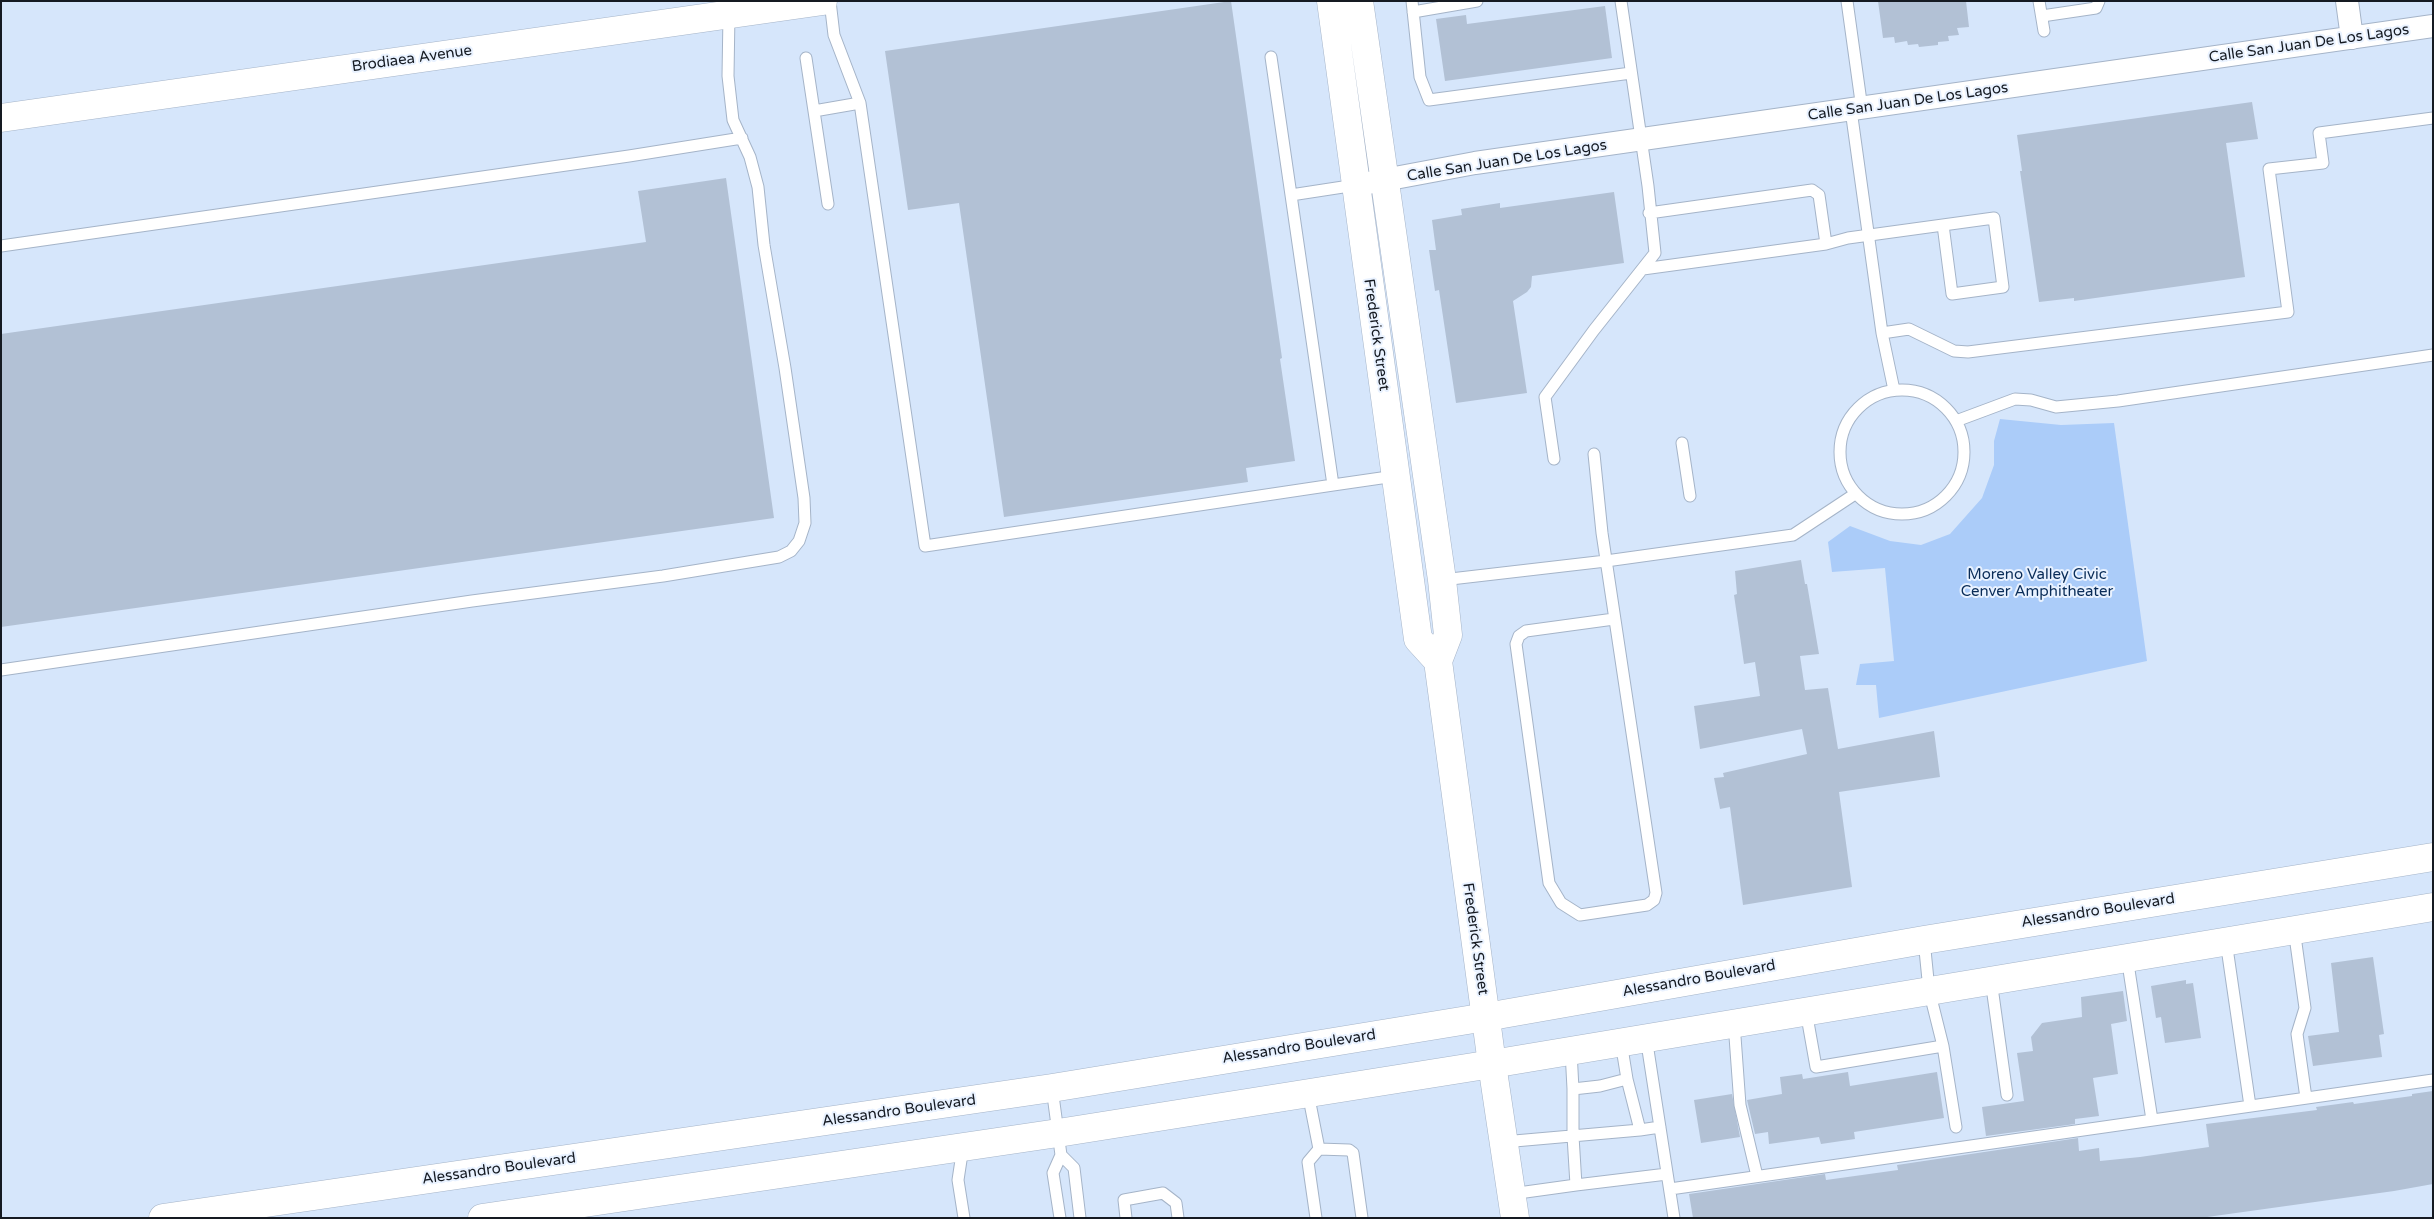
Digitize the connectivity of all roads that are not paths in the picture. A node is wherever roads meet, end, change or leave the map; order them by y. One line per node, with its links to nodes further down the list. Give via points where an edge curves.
1 (823, 1): 12 (main road, Brodiaea Avenue)
2 (830, 1): 20 (lane, via 834,35)
3 (1330, 1): 28 (main road, Frederick Street)
4 (1359, 1): 27 (main road, Frederick Street)
5 (1477, 1): 11 (lane)
6 (1620, 1): 19 (lane)
7 (1847, 1): 21 (lane)
8 (2040, 1): 13 (lane)
9 (2099, 1): 13 (lane, via 2096,8)
10 (2347, 1): 16 (street)
11 (1413, 6): 19 (lane, via 1420,77 1429,100)
12 (729, 8): 23 (main road, Brodiaea Avenue); 25 (lane, via 728,76 733,120)
13 (2042, 16): 15 (lane)
14 (2433, 26): 16 (street, Calle San Juan De Los Lagos)
15 (2044, 30)
16 (2352, 38): 21 (street, Calle San Juan De Los Lagos)
17 (1271, 57): 29 (lane)
18 (806, 58): 22 (lane)
19 (1631, 73): 26 (lane)
20 (860, 104): 22 (lane); 46 (lane, via 925,546)
21 (1857, 109): 26 (street, Calle San Juan De Los Lagos); 33 (lane)
22 (814, 111): 30 (lane)
23 (1, 118)
24 (2433, 118): 37 (lane, via 2319,133 2323,163 2269,170 2288,312 1968,352 1954,351 1909,329)
25 (742, 138): 35 (lane); 53 (lane, via 758,187 764,245 804,498 805,523 799,541 791,551 779,557 663,576)
26 (1641, 140): 27 (street, Calle San Juan De Los Lagos, via 1475,163); 31 (lane)
27 (1384, 181): 28 (street, Calle San Juan De Los Lagos); 50 (main road, Frederick Street)
28 (1356, 185): 29 (lane); 40 (main road, Frederick Street)
29 (1292, 195): 46 (lane)
30 (828, 204)
31 (1649, 213): 34 (lane, via 1812,190 1819,195); 36 (lane, via 1655,253)
32 (1943, 225): 32 (lane, via 1994,218 2003,287 1952,294); 33 (lane)
33 (1870, 235): 34 (lane); 37 (lane)
34 (1826, 244): 36 (lane)
35 (1, 246)
36 (1643, 269): 44 (lane, via 1545,397)
37 (1882, 333): 39 (lane)
38 (2433, 355): 41 (lane, via 2118,401 2056,407 2015,399)
39 (1894, 390): 41 (lane, via 1918,392 1940,402); 47 (lane, via 1870,398 1852,415 1841,437 1840,461)
40 (1384, 392): 45 (main road, Frederick Street); 50 (main road, via 1394,399 1401,416 1425,566)
41 (1956, 421): 47 (lane, via 1964,444 1963,468 1952,490 1934,506 1911,514 1886,513 1864,503)
42 (1682, 443): 48 (lane)
43 (1594, 454): 49 (lane)
44 (1554, 459)
45 (1396, 476): 46 (lane); 52 (main road, Frederick Street, via 1418,639)
46 (1333, 484)
47 (1855, 494): 49 (lane, via 1793,535)
48 (1690, 496)
49 (1606, 561): 50 (lane); 51 (lane)
50 (1442, 580): 52 (main road, Frederick Street, via 1448,635)
51 (1614, 618): 51 (lane, via 1656,893 1654,900 1647,905 1580,915 1561,904 1549,883 1516,644 1518,636 1526,631)
52 (1438, 661): 63 (main road, Frederick Street)
53 (1, 670)
54 (2433, 857): 57 (main road, Alessandro Boulevard)
55 (2433, 907): 56 (main road)
56 (2294, 929): 58 (main road); 75 (lane, via 2305,1008 2296,1034)
57 (1924, 940): 61 (lane); 63 (main road, Alessandro Boulevard)
58 (2226, 941): 59 (main road); 76 (lane)
59 (2127, 957): 60 (main road); 77 (lane)
60 (1991, 980): 61 (main road); 74 (lane)
61 (1929, 990): 62 (main road); 66 (lane)
62 (1806, 1011): 64 (main road); 66 (lane, via 1816,1067)
63 (1486, 1017): 68 (main road, Frederick Street); 71 (main road, Alessandro Boulevard)
64 (1734, 1023): 65 (main road); 87 (lane, via 1740,1105)
65 (1634, 1040): 67 (main road); 69 (lane); 78 (lane)
66 (1943, 1046): 79 (lane)
67 (1571, 1051): 68 (main road); 72 (lane)
68 (1492, 1064): 73 (main road); 82 (main road, Frederick Street)
69 (1627, 1079): 72 (lane); 80 (lane)
70 (2433, 1080): 75 (lane)
71 (1052, 1088): 83 (lane); 91 (main road, Alessandro Boulevard)
72 (1573, 1089): 81 (lane)
73 (1308, 1093): 83 (main road); 85 (lane)
74 (2007, 1094)
75 (2306, 1098): 76 (lane)
76 (2250, 1106): 77 (lane)
77 (2152, 1120): 87 (lane)
78 (1660, 1127): 80 (lane); 86 (lane)
79 (1956, 1127)
80 (1640, 1130): 81 (lane)
81 (1572, 1136): 82 (lane); 88 (lane)
82 (1503, 1142): 90 (main road, Frederick Street)
83 (1060, 1144): 84 (main road); 94 (lane, via 1052,1172); 95 (lane, via 1074,1168)
84 (963, 1146): 92 (main road); 93 (lane, via 958,1180)
85 (1319, 1149): 98 (lane, via 1308,1162); 99 (lane, via 1349,1150 1353,1154)
86 (1667, 1174): 88 (lane); 89 (lane)
87 (1756, 1176): 89 (lane)
88 (1576, 1185): 90 (lane)
89 (1670, 1189): 100 (lane)
90 (1513, 1206)
91 (163, 1218)
92 (482, 1218)
93 (964, 1218)
94 (1060, 1218)
95 (1080, 1218)
96 (1126, 1218): 97 (lane, via 1124,1200 1163,1193 1176,1203)
97 (1178, 1218)
98 (1316, 1218)
99 (1362, 1218)
100 (1674, 1218)

